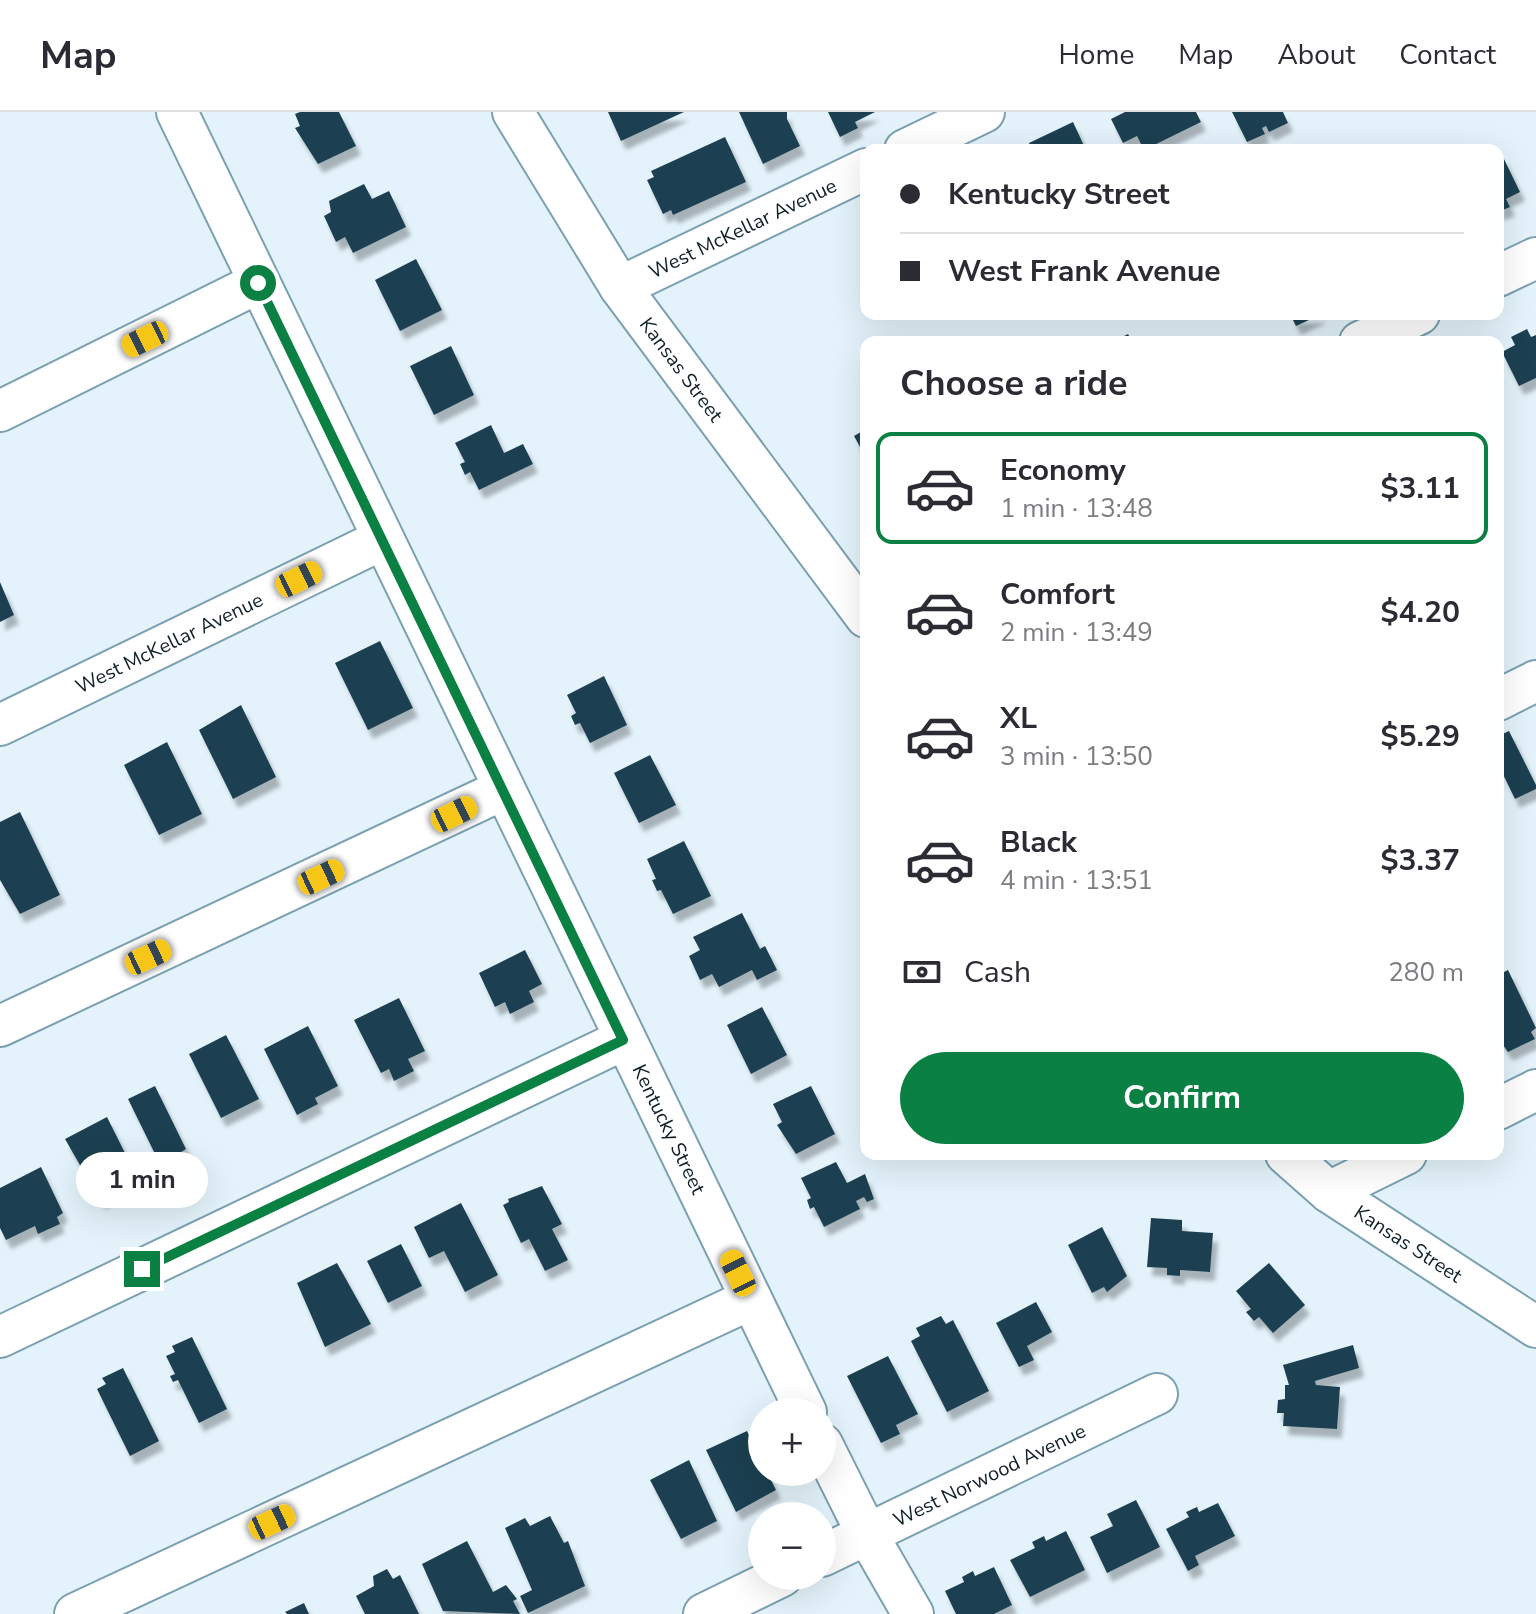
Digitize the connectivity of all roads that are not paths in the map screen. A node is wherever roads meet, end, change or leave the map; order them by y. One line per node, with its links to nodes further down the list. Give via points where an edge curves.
1 (177, 112): 8 (street, Kentucky Street)
2 (513, 112): 9 (street, Kansas Street)
3 (984, 112): 4 (street)
4 (917, 144)
5 (860, 172): 9 (street, West McKellar Avenue)
6 (1536, 258): 7 (street)
7 (1504, 273)
8 (258, 283): 12 (street); 13 (street, Kentucky Street)
9 (620, 287): 14 (street, Kansas Street)
10 (1406, 320): 11 (street)
11 (1373, 336)
12 (0, 411)
13 (381, 540): 17 (street, West McKellar Avenue); 18 (street, Kentucky Street)
14 (859, 593)
15 (1536, 681): 16 (street)
16 (1504, 697)
17 (0, 725)
18 (502, 790): 19 (street); 20 (street, Kentucky Street)
19 (0, 1026)
20 (623, 1040): 26 (street, Kentucky Street); 28 (street)
21 (1536, 1090): 22 (street)
22 (1504, 1106)
23 (1293, 1160): 25 (street, Kansas Street)
24 (1394, 1160): 25 (street)
25 (1329, 1192): 27 (street, Kansas Street)
26 (751, 1299): 30 (street, Kentucky Street); 35 (street)
27 (1536, 1327)
28 (0, 1337)
29 (1157, 1394): 32 (street, West Norwood Avenue)
30 (799, 1398)
31 (836, 1472): 32 (street)
32 (867, 1534): 33 (street, West Norwood Avenue); 37 (street)
33 (836, 1549)
34 (753, 1590): 36 (street)
35 (75, 1614)
36 (704, 1614)
37 (913, 1614)

